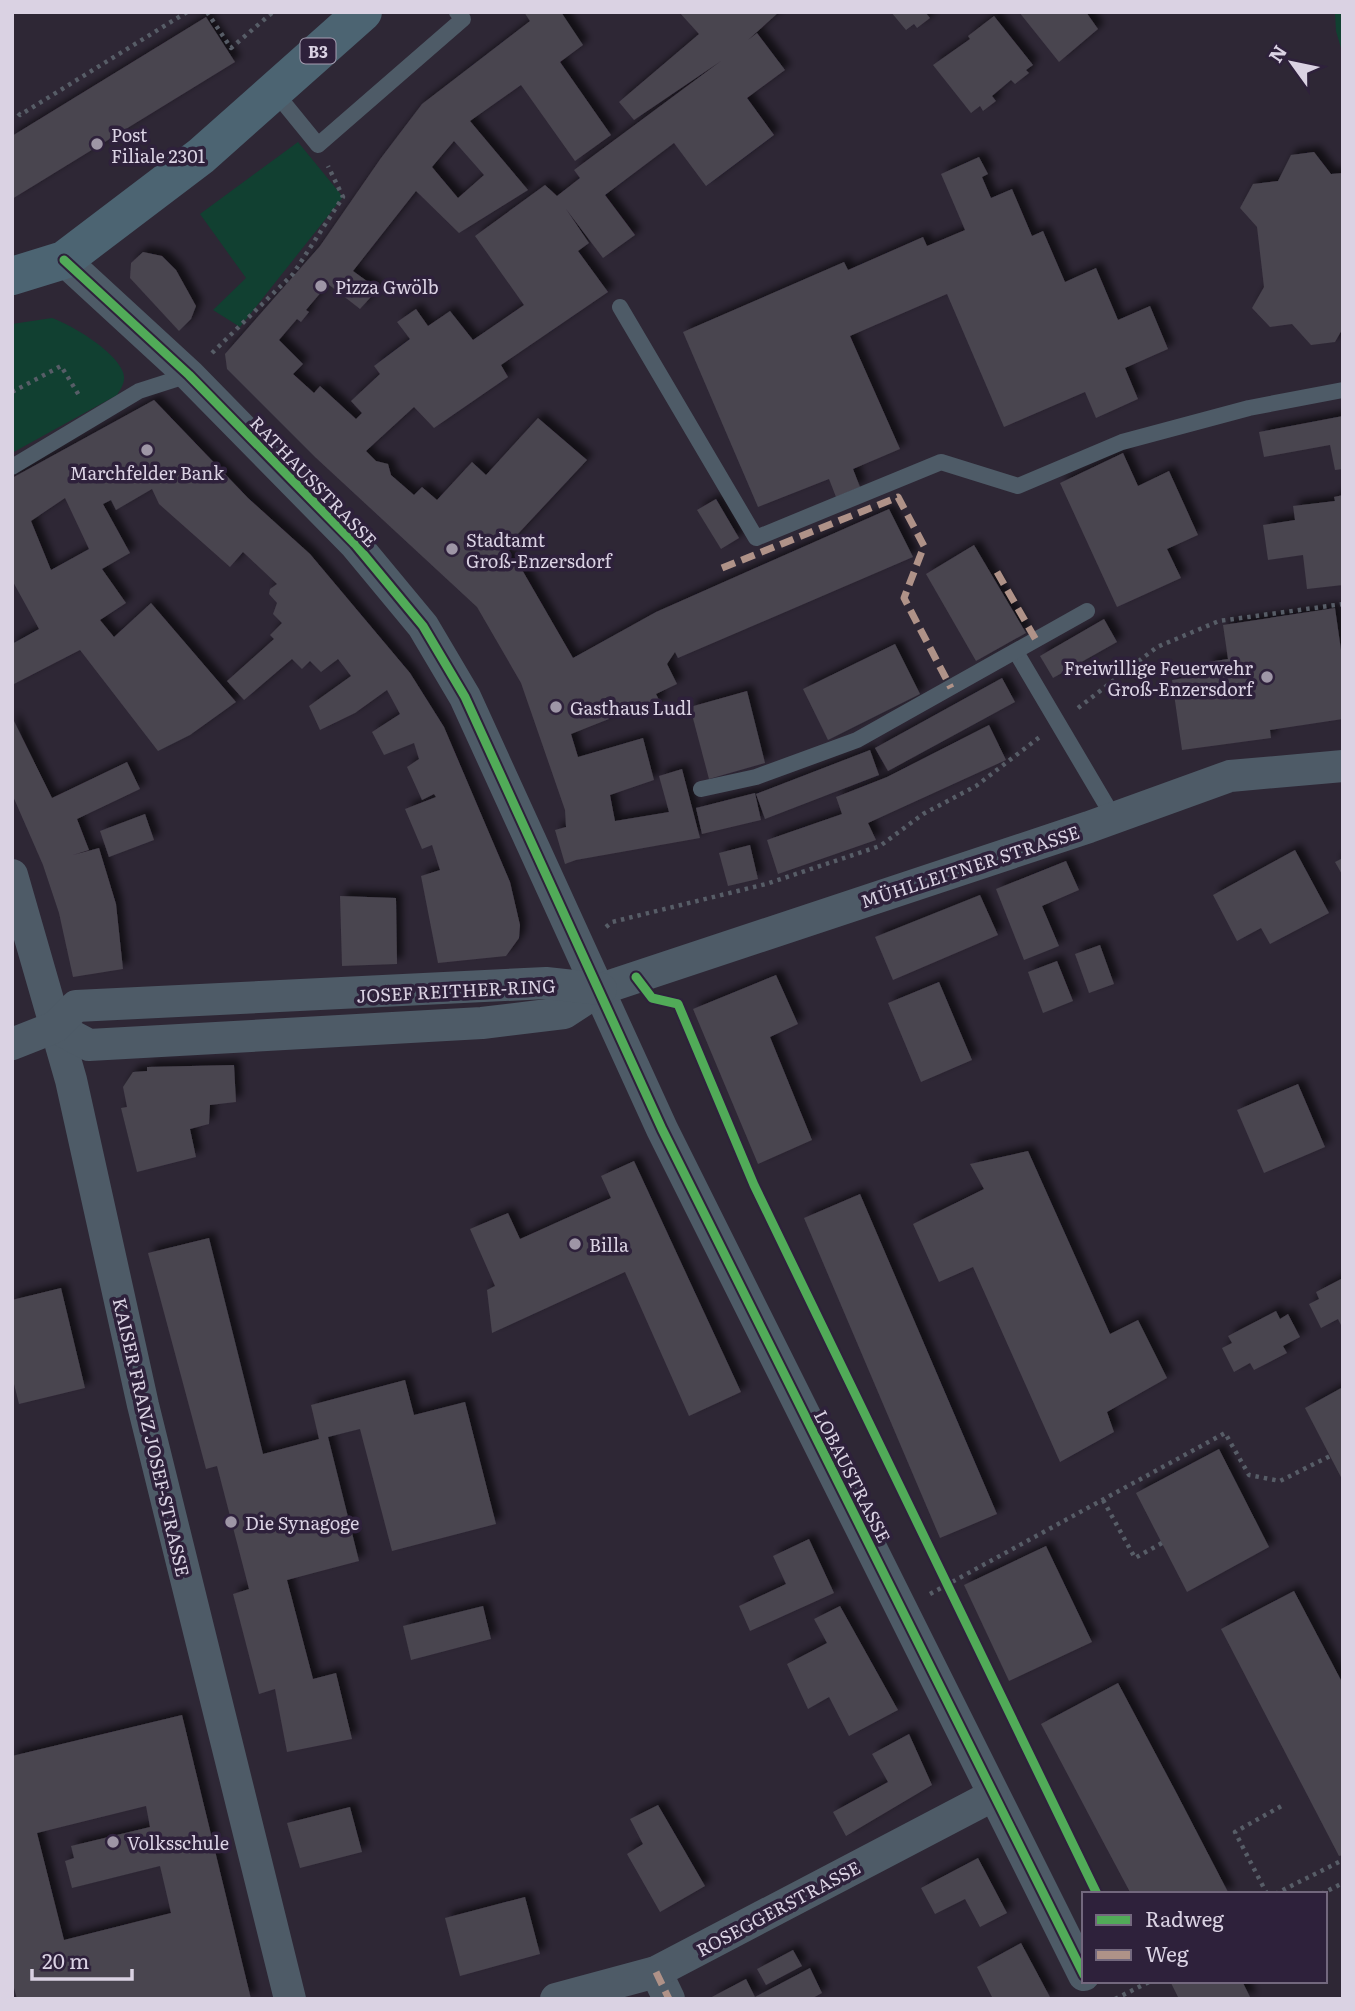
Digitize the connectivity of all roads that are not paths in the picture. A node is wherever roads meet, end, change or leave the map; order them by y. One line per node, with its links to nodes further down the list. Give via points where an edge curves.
1 (363, 12): 3 (main road, B3)
2 (457, 12): 3 (lane, via 463,19 318,145)
3 (274, 91): 4 (main road, B3, via 201,156)
4 (64, 260): 5 (main road, B3); 7 (street, RATHAUSSTRASSE)
5 (19, 265)
6 (620, 307): 8 (lane, via 755,538 941,462 1018,486 1122,442 1249,408)
7 (189, 375): 9 (lane, via 139,391); 16 (street, RATHAUSSTRASSE, via 355,544 423,626 466,696 578,948)
8 (1343, 390)
9 (12, 467)
10 (1087, 611): 11 (lane)
11 (1016, 652): 13 (lane, via 857,740 756,777); 14 (lane)
12 (1343, 766): 14 (street, MÜHLLEITNER STRASSE, via 1230,776)
13 (701, 789)
14 (1114, 818): 16 (street, MÜHLLEITNER STRASSE)
15 (12, 875): 17 (street, KAISER FRANZ JOSEF-STRASSE)
16 (601, 989): 17 (street, JOSEF REITHER-RING, via 546,983 76,1006); 19 (street, LOBAUSTRASSE, via 662,1129)
17 (55, 1027): 18 (street, JOSEF REITHER-RING); 22 (street, KAISER FRANZ JOSEF-STRASSE)
18 (12, 1044)
19 (992, 1796): 20 (street, LOBAUSTRASSE); 21 (street, ROSEGGERSTRASSE)
20 (1082, 1971)
21 (662, 1985): 23 (street, ROSEGGERSTRASSE)
22 (290, 1999)
23 (556, 1999)

